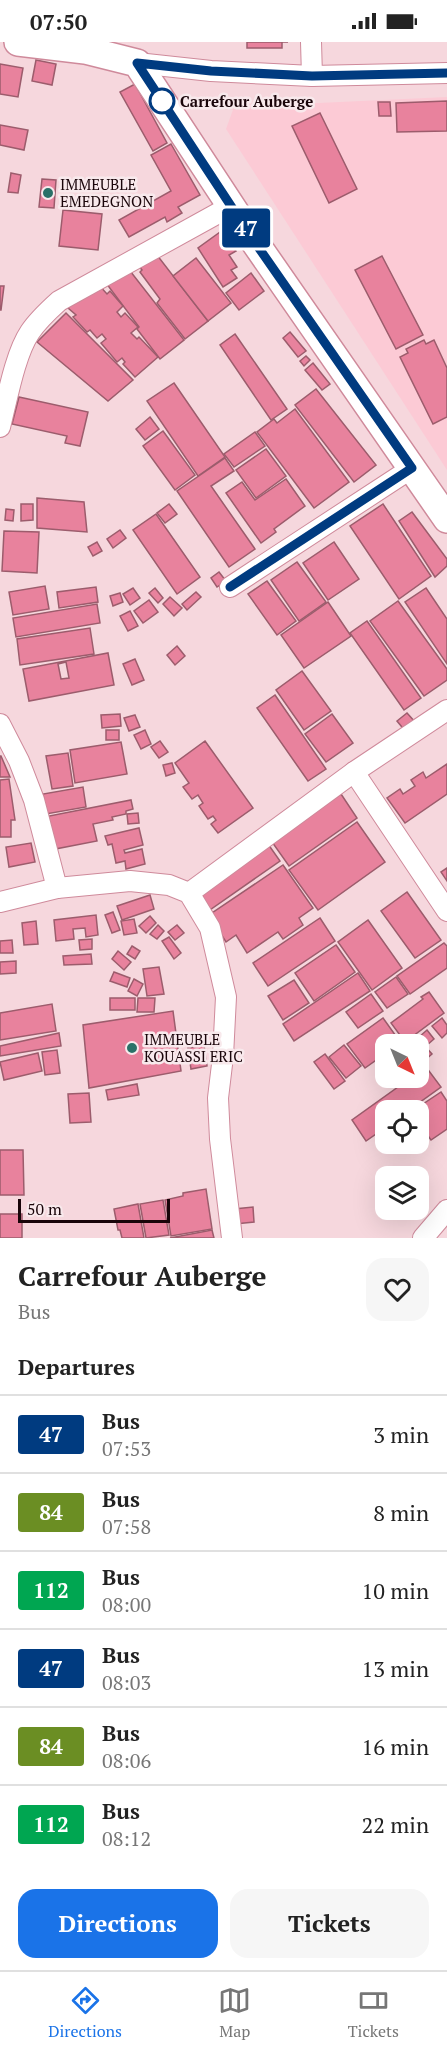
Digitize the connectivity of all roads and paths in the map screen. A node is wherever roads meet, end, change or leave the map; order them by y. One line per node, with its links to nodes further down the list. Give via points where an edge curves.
1 (18, 42): 3 (street)
2 (310, 42): 6 (street)
3 (85, 46): 4 (street)
4 (137, 63): 6 (street); 7 (street)
5 (447, 73): 6 (street)
6 (312, 76)
7 (231, 206): 8 (street, via 59,301 43,316 29,334 13,375); 9 (street)
8 (0, 427)
9 (412, 468): 10 (street); 11 (street)
10 (447, 519)
11 (230, 587)
12 (447, 710): 14 (street)
13 (0, 724): 15 (street, via 34,800)
14 (354, 772): 16 (street); 18 (street)
15 (57, 888): 16 (street, via 130,881 169,885); 17 (street)
16 (189, 893): 20 (street, via 210,928 226,997 218,1098)
17 (0, 902)
18 (447, 911)
19 (447, 1210): 21 (street)
20 (232, 1238)
21 (423, 1238)

